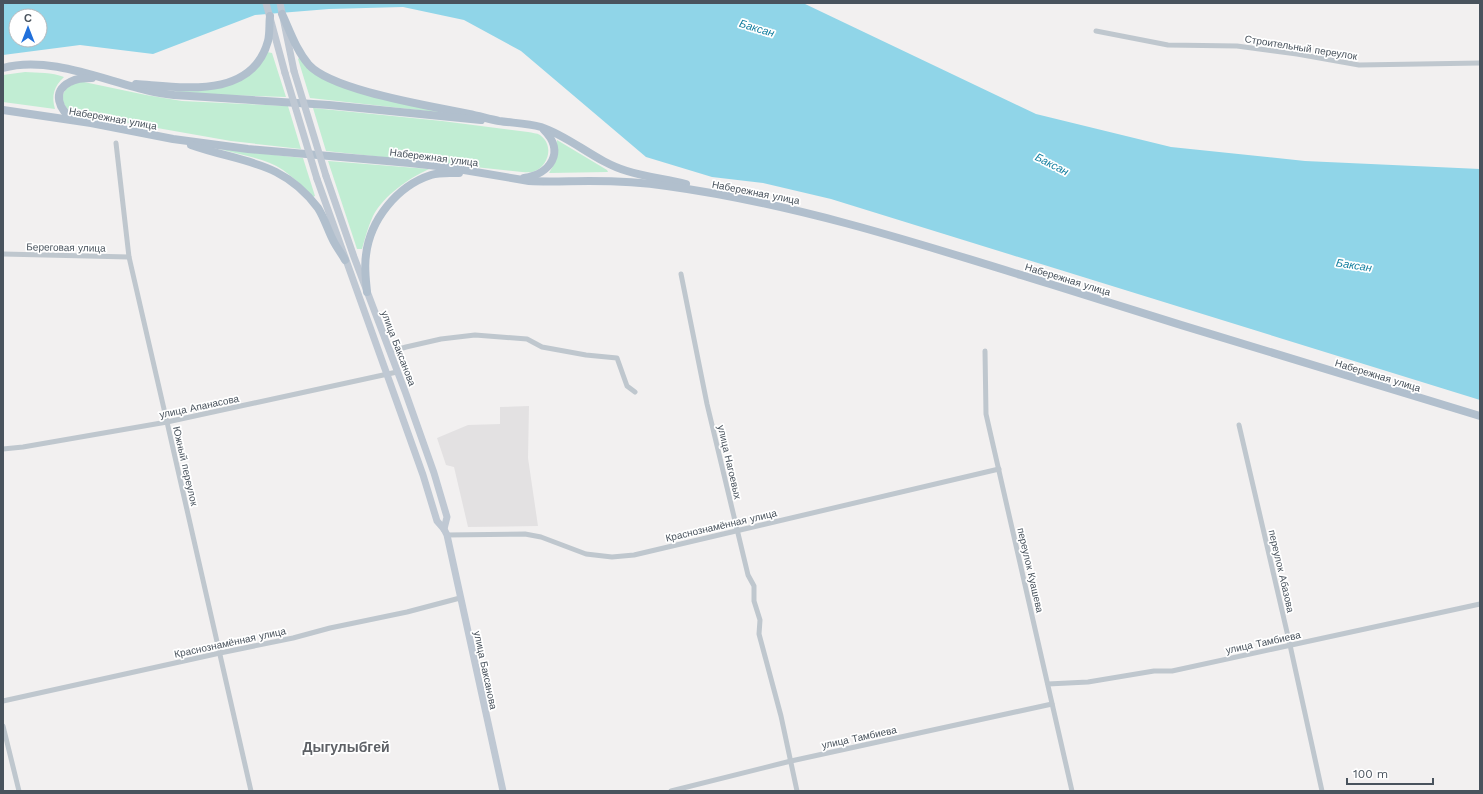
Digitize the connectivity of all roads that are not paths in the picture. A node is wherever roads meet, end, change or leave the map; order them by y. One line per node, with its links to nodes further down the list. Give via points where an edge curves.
1 (266, 3): 4 (main road, улица Баксанова)
2 (280, 3): 3 (main road, улица Баксанова)
3 (282, 14): 12 (main road, via 309,65 329,79 381,95); 23 (main road, улица Баксанова, bridge, via 294,71 326,176)
4 (270, 16): 9 (main road, via 268,39 261,57 249,71 229,83 197,87); 21 (main road, улица Баксанова, bridge, via 317,178)
5 (1096, 31): 6 (street, Строительный переулок, via 1168,45 1237,46 1359,65)
6 (1480, 63)
7 (3, 68): 8 (main road, via 45,66)
8 (105, 78): 9 (main road); 11 (main road, via 82,78 63,87 60,105 67,116)
9 (121, 82): 12 (main road, via 174,96 329,105)
10 (3, 110): 11 (main road, Набережная улица)
11 (76, 121): 14 (main road, Набережная улица)
12 (498, 121): 13 (main road)
13 (541, 127): 17 (main road, via 551,139 553,160 549,167 538,175); 18 (main road, via 626,171)
14 (173, 139): 16 (main road, Набережная улица, via 410,162); 21 (main road, via 264,166 285,178 318,209)
15 (116, 142): 20 (street, Южный переулок)
16 (483, 173): 17 (main road, Набережная улица); 23 (main road, via 431,175 408,187 393,200 379,218 367,248)
17 (517, 179): 18 (main road, Набережная улица, via 543,182 635,182)
18 (763, 203): 29 (main road, Набережная улица, via 972,260)
19 (3, 254): 20 (street, Береговая улица)
20 (128, 257): 30 (street, Южный переулок)
21 (346, 260): 27 (main road, улица Баксанова)
22 (682, 274): 34 (street, улица Нагоевых, via 707,404)
23 (367, 292): 25 (main road, улица Баксанова)
24 (985, 351): 33 (street, переулок Куашева, via 986,414)
25 (390, 352): 26 (main road, улица Баксанова); 28 (street, via 442,339 475,336 527,339 542,347 586,356 617,358 627,386)
26 (398, 372): 27 (street, улица Апанасова); 35 (main road, улица Баксанова, via 434,473 447,517)
27 (387, 375): 30 (street, улица Апанасова); 35 (main road, улица Баксанова, via 438,521)
28 (635, 392)
29 (1480, 416)
30 (167, 422): 32 (street, улица Апанасова); 39 (street, Южный переулок)
31 (1239, 425): 38 (street, переулок Абазова)
32 (3, 449)
33 (999, 469): 34 (street, Краснознамённая улица); 40 (street, переулок Куашева)
34 (737, 531): 35 (street, Краснознамённая улица, via 634,555 612,557 586,554 541,537 525,534); 44 (street, улица Нагоевых, via 748,575 754,586 754,601 760,620 759,634)
35 (446, 532): 36 (main road, улица Баксанова)
36 (460, 598): 39 (street, Краснознамённая улица); 47 (main road, улица Баксанова)
37 (1480, 604): 38 (street, улица Тамбиева)
38 (1290, 645): 40 (street, улица Тамбиева, via 1172,671 1154,671 1088,682); 51 (street, переулок Абазова)
39 (220, 653): 41 (street, Краснознамённая улица); 46 (street, Южный переулок)
40 (1048, 684): 42 (street, переулок Куашева)
41 (3, 702)
42 (1052, 704): 44 (street, улица Тамбиева); 50 (street, переулок Куашева)
43 (3, 726): 45 (street)
44 (791, 761): 48 (street, улица Тамбиева); 49 (street, улица Нагоевых)
45 (19, 791)
46 (251, 791)
47 (503, 791)
48 (671, 791)
49 (797, 791)
50 (1072, 791)
51 (1322, 791)

